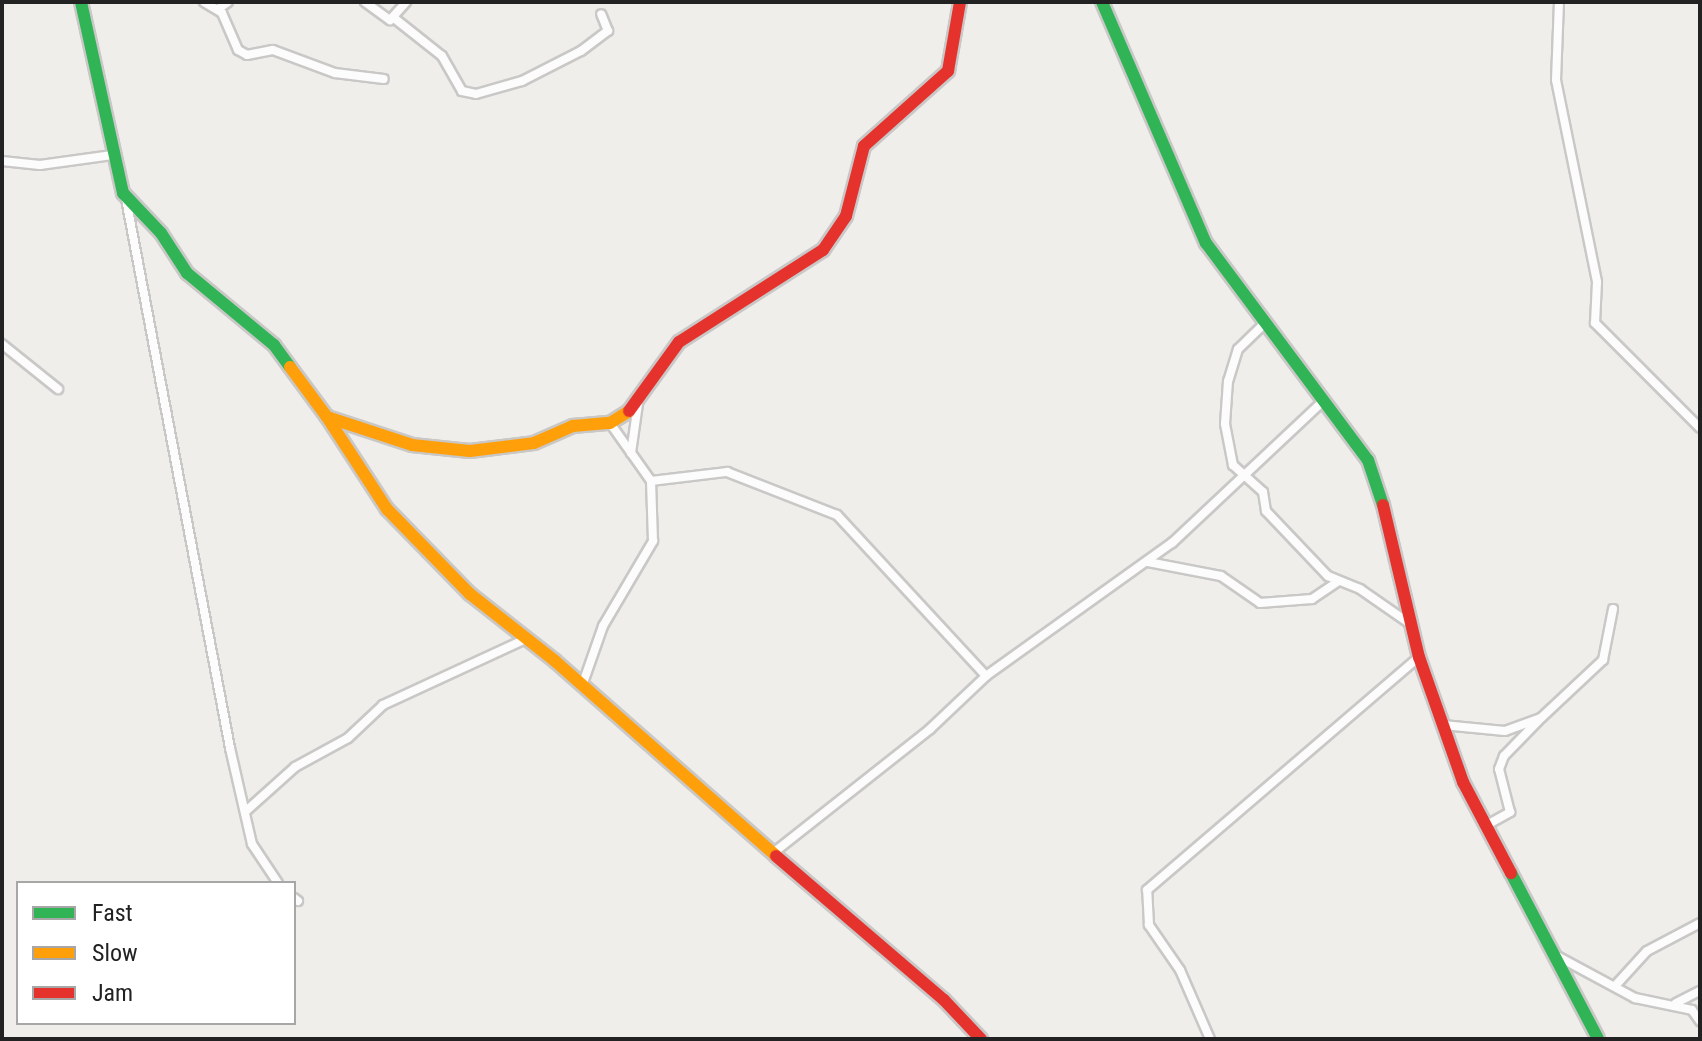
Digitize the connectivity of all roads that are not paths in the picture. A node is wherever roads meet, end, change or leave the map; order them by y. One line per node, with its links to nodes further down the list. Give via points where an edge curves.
1 (81, 2): 13 (street)
2 (204, 2): 9 (street)
3 (228, 2): 9 (street)
4 (365, 2): 11 (street, via 381,17)
5 (406, 2): 11 (street)
6 (960, 2): 20 (street, via 948,71 864,146 846,216 835,237 801,266 727,307 679,342)
7 (1102, 2): 16 (street, via 1192,216)
8 (1559, 2): 23 (street, via 1556,80 1597,282 1595,323)
9 (218, 9): 12 (street, via 238,50 247,55 273,50 335,73)
10 (601, 14): 11 (street, via 608,31 581,51 522,81 476,94 462,91 442,56)
11 (394, 18)
12 (384, 79)
13 (112, 155): 14 (street, via 40,165); 15 (street)
14 (2, 161)
15 (126, 199): 21 (street, via 161,233 195,282 283,355); 37 (street, via 153,363)
16 (1264, 324): 19 (street); 25 (street, via 1238,349 1226,393 1228,451)
17 (2, 344): 18 (street)
18 (58, 389)
19 (1321, 403): 25 (street); 30 (street, via 1368,460 1385,511)
20 (638, 404): 22 (street); 24 (street)
21 (327, 417): 22 (street, via 412,445 470,451 534,443 573,426); 31 (street, via 403,528 436,554 470,594)
22 (610, 423): 24 (street)
23 (1700, 428)
24 (631, 453): 26 (street)
25 (1242, 474): 27 (street); 28 (street, via 1263,492 1266,511 1296,546)
26 (651, 481): 33 (street, via 727,472 832,512); 34 (street, via 653,541 603,626)
27 (1148, 562): 28 (street, via 1221,576 1260,603 1312,599); 33 (street)
28 (1337, 582): 30 (street, via 1360,589)
29 (1613, 609): 35 (street, via 1603,660)
30 (1409, 623): 32 (street)
31 (526, 639): 34 (street); 37 (street, via 383,705 348,738 295,767)
32 (1419, 657): 36 (street); 48 (street, via 1147,890 1149,925 1180,970)
33 (986, 676): 39 (street, via 930,729)
34 (582, 686): 39 (street)
35 (1541, 718): 36 (street, via 1505,731); 38 (street, via 1504,756 1499,769 1510,812)
36 (1442, 725): 38 (street)
37 (246, 811): 40 (street, via 257,855)
38 (1485, 826): 42 (street)
39 (772, 854): 47 (street, via 944,1000)
40 (276, 881)
41 (1700, 923): 43 (street, via 1647,951)
42 (1557, 956): 43 (street); 49 (street)
43 (1615, 986): 45 (street, via 1635,998)
44 (1700, 991): 45 (street)
45 (1676, 1003): 46 (street)
46 (1700, 1021)
47 (981, 1039)
48 (1210, 1039)
49 (1598, 1039)

